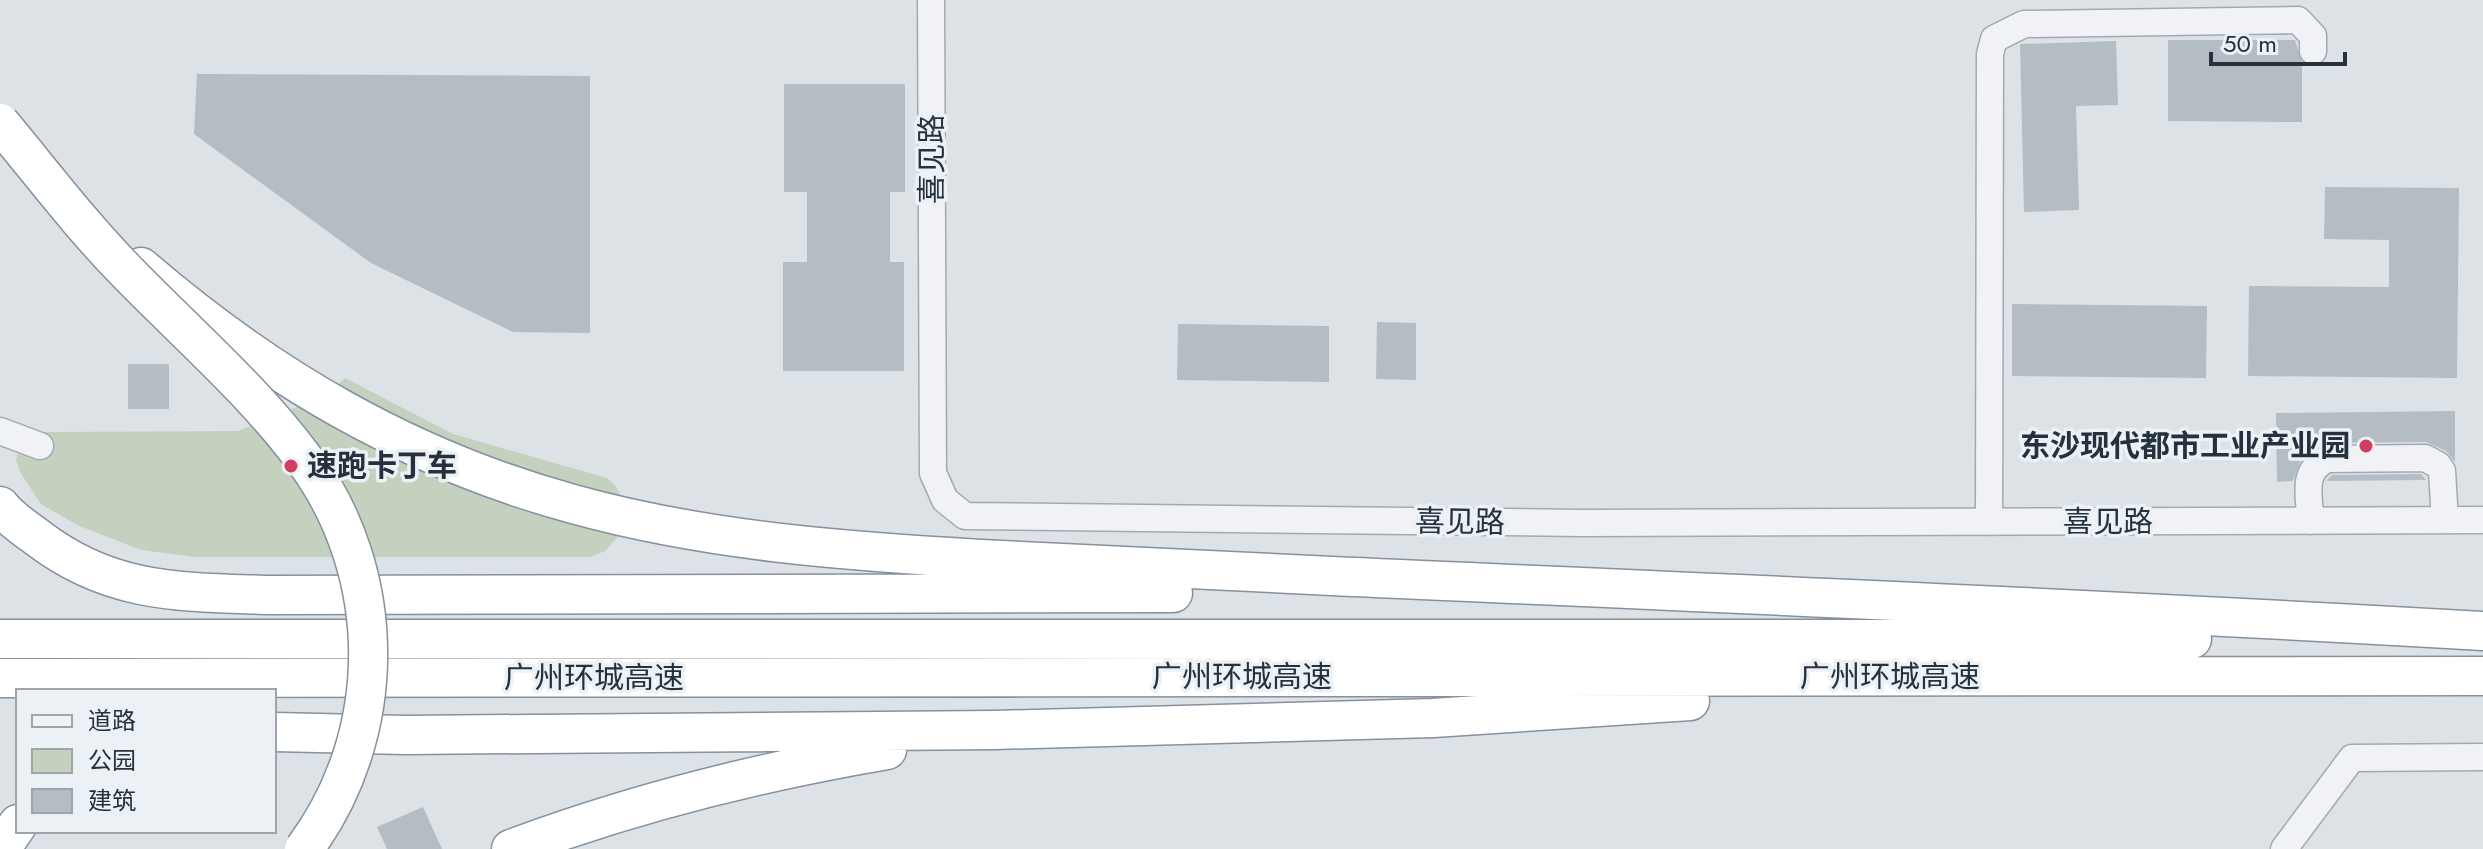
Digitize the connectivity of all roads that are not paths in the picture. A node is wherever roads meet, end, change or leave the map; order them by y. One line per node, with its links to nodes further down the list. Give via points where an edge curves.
1 (931, 0): 10 (street, 喜见路, via 933,473 945,500 965,516)
2 (2313, 51): 10 (street, via 2313,36 2298,20 2024,24 1994,39)
3 (0, 123): 11 (highway, bridge, via 132,259 275,367 411,446 569,503 730,537 931,556); 23 (highway, bridge, via 113,258 293,445 342,526 365,607 368,684 350,767)
4 (0, 431): 5 (street)
5 (40, 446)
6 (0, 506): 11 (highway, via 59,554 110,578 170,592)
7 (2445, 520): 8 (street, 喜见路); 9 (street, 喜见路); 9 (street, via 2442,471 2425,458 2319,463 2308,486)
8 (2483, 520)
9 (2311, 521): 10 (street, 喜见路)
10 (1989, 522)
11 (1712, 593): 12 (highway)
12 (2483, 631)
13 (2483, 638): 14 (highway, 广州环城高速)
14 (0, 639)
15 (2483, 676): 16 (highway, 广州环城高速)
16 (2402, 677): 17 (highway, 广州环城高速); 18 (highway, via 1972,684 1433,718)
17 (0, 678)
18 (1086, 728): 19 (highway); 24 (highway, via 963,738 802,765 671,796)
19 (276, 732)
20 (2483, 757): 25 (street, via 2352,758)
21 (16, 827): 22 (highway)
22 (1, 849)
23 (304, 849)
24 (511, 849)
25 (2284, 849)

